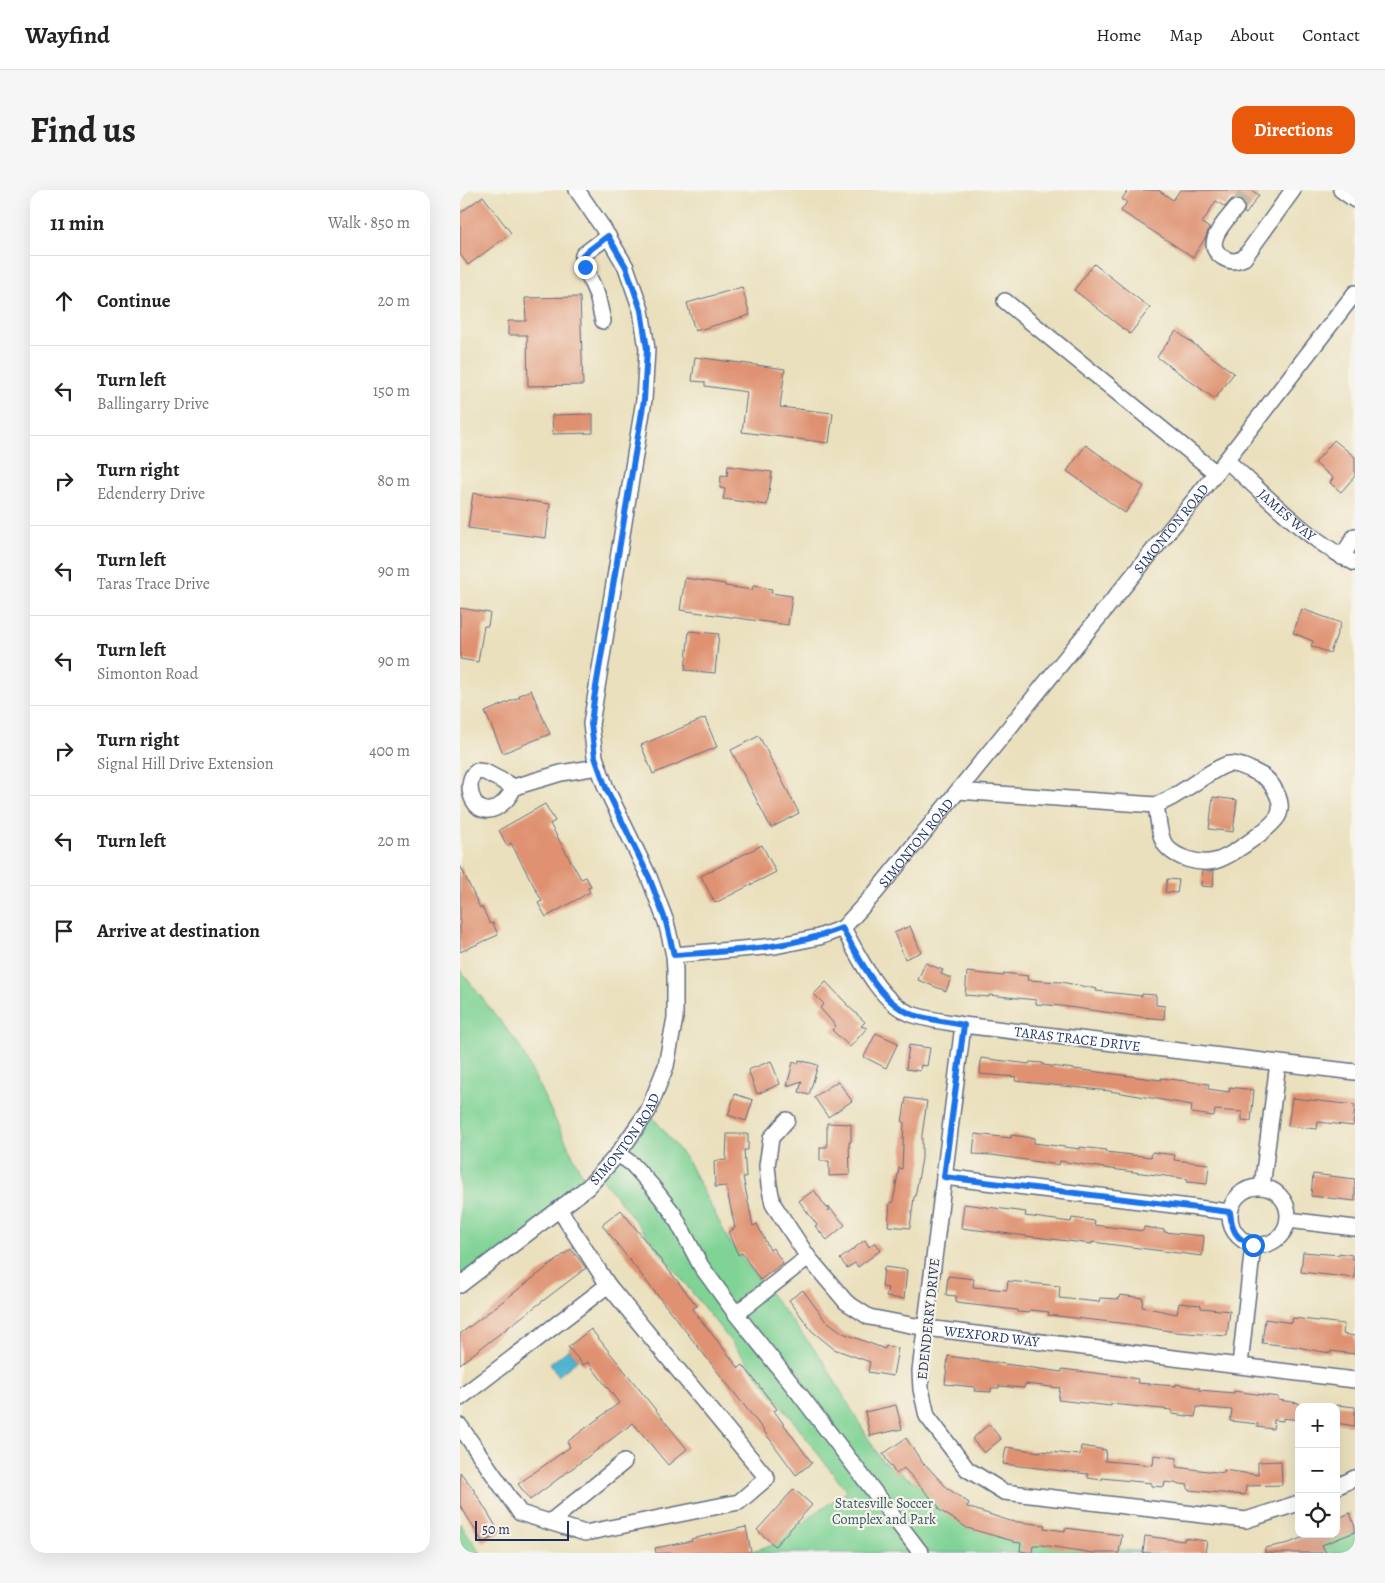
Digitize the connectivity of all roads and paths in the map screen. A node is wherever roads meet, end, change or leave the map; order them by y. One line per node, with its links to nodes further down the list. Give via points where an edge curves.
1 (577, 190): 6 (street)
2 (1293, 190): 5 (street, via 1244,258 1229,262 1216,252 1213,244)
3 (1341, 190): 4 (street)
4 (1355, 200)
5 (1236, 208)
6 (608, 236): 9 (street, via 583,255 582,261); 14 (street, via 626,267 641,310 647,349 644,400 591,724)
7 (1355, 294): 10 (street, SIMONTON ROAD)
8 (1005, 301): 11 (street)
9 (603, 321)
10 (1226, 460): 11 (street, SIMONTON ROAD); 13 (street, JAMES WAY, via 1314,538)
11 (1216, 473): 16 (street, SIMONTON ROAD)
12 (1355, 536): 13 (street)
13 (1349, 560)
14 (598, 767): 15 (street); 19 (street, via 649,877)
15 (514, 787)
16 (958, 791): 17 (street); 18 (street, SIMONTON ROAD, via 875,893)
17 (1156, 805): 17 (street, via 1228,764 1245,767 1264,777 1274,788 1279,800 1279,813 1270,826 1238,849 1215,861 1199,861 1180,857 1165,845)
18 (842, 928): 19 (street, SIMONTON ROAD, via 819,937 775,946); 20 (street, TARAS TRACE DRIVE, via 872,980 888,1000 913,1015)
19 (674, 955): 24 (street, SIMONTON ROAD, via 675,1018 666,1066 648,1110)
20 (964, 1025): 21 (street, TARAS TRACE DRIVE); 25 (street, EDENDERRY DRIVE)
21 (1278, 1063): 22 (street, TARAS TRACE DRIVE); 26 (street)
22 (1355, 1072)
23 (787, 1120): 32 (street, WEXFORD WAY, via 771,1138 768,1185 773,1204)
24 (618, 1154): 27 (street, SIMONTON ROAD, via 588,1187); 35 (street, via 632,1164 673,1213 700,1266)
25 (944, 1177): 28 (street); 36 (street, EDENDERRY DRIVE)
26 (1262, 1187): 28 (street, via 1242,1192); 29 (street, via 1281,1197 1287,1208)
27 (558, 1210): 33 (street, SIMONTON ROAD); 34 (street)
28 (1230, 1212): 31 (street, via 1231,1226 1237,1236)
29 (1288, 1220): 30 (street); 31 (street, via 1283,1233 1272,1243)
30 (1355, 1228)
31 (1253, 1245): 37 (street)
32 (808, 1257): 35 (street); 36 (street, WEXFORD WAY, via 846,1302 869,1317)
33 (460, 1285)
34 (608, 1286): 39 (street); 45 (street, via 766,1478 739,1502 584,1533)
35 (736, 1314): 46 (street)
36 (926, 1328): 37 (street, WEXFORD WAY); 44 (street, EDENDERRY DRIVE, via 920,1371 927,1416 967,1469 1004,1492 1246,1520)
37 (1240, 1365): 38 (street, WEXFORD WAY)
38 (1355, 1380)
39 (460, 1398)
40 (460, 1426): 45 (street, via 520,1513)
41 (624, 1462): 45 (street)
42 (1355, 1478): 43 (street)
43 (1340, 1484)
44 (1295, 1504)
45 (550, 1522)
46 (921, 1553)

